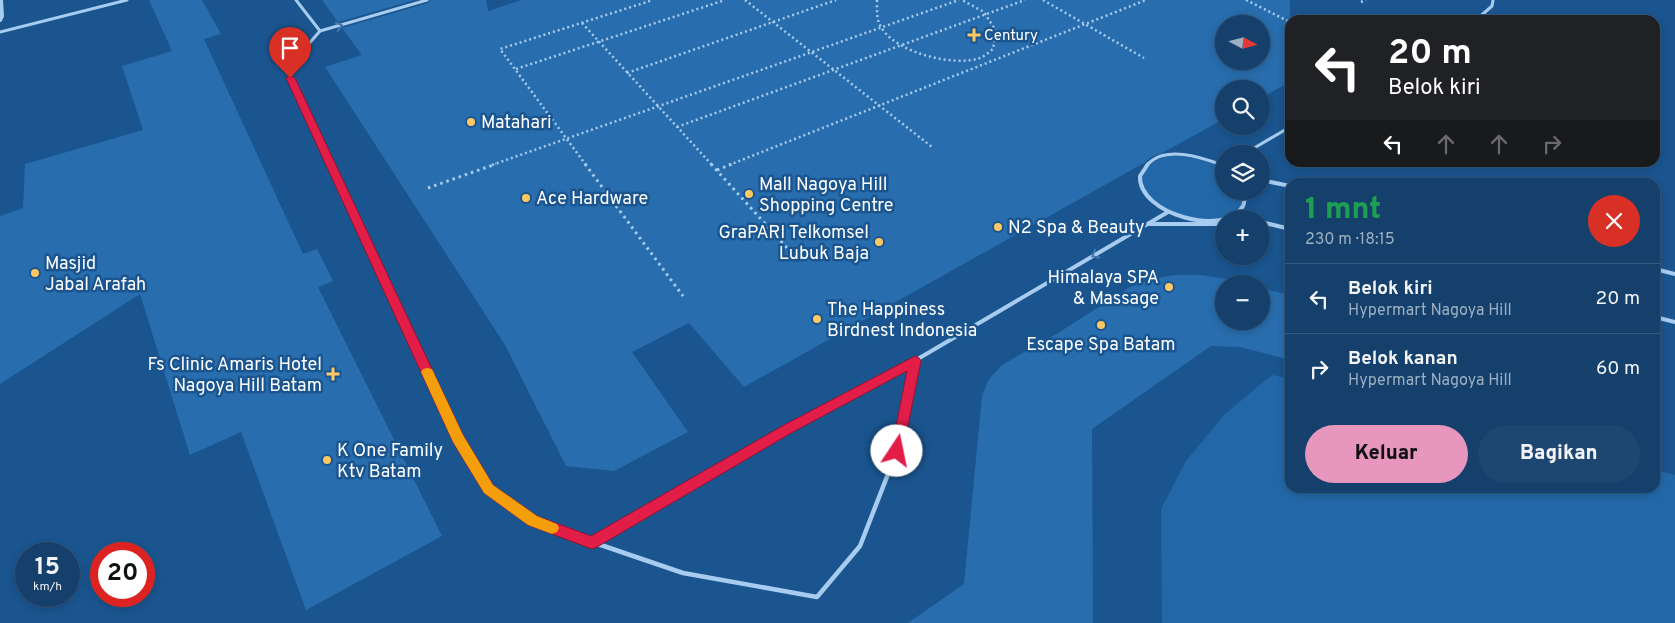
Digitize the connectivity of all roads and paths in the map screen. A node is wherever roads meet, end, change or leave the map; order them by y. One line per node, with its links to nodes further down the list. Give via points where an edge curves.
1 (1, 0): 18 (street)
2 (127, 0): 25 (lane)
3 (296, 0): 24 (lane)
4 (426, 0): 24 (lane, one-way to 4)
5 (653, 0): 21 (path)
6 (725, 0): 26 (path)
7 (745, 0): 20 (path)
8 (836, 0): 20 (path)
9 (877, 0): 23 (path, via 874,12)
10 (960, 0): 16 (path); 23 (path)
11 (1026, 0): 16 (path)
12 (1044, 0): 22 (path)
13 (1146, 0): 22 (path)
14 (1246, 0): 19 (path)
15 (1493, 0): 17 (lane, via 1492,6)
16 (986, 15): 27 (path); 27 (path, via 996,31 993,49 980,58 950,60 912,52)
17 (1482, 15)
18 (0, 20)
19 (1285, 20)
20 (773, 22): 28 (path); 32 (path)
21 (582, 23): 26 (path); 30 (path, via 500,49)
22 (1085, 24): 29 (path); 33 (path)
23 (881, 28): 27 (path); 28 (path)
24 (320, 31): 58 (lane, via 299,55 290,78 458,438 489,489 532,521)
25 (0, 32)
26 (599, 42): 30 (path); 32 (path)
27 (900, 46): 31 (path)
28 (812, 52): 31 (path); 34 (path)
29 (1144, 58)
30 (516, 69): 37 (path)
31 (834, 70): 33 (path); 35 (path)
32 (627, 73): 34 (path)
33 (880, 105): 39 (path); 41 (path)
34 (659, 108): 35 (path); 37 (path)
35 (677, 127): 41 (path)
36 (1285, 130): 38 (lane)
37 (568, 140): 44 (path); 54 (path)
38 (1259, 145)
39 (932, 146)
40 (1215, 163): 45 (lane, via 1178,155 1152,161 1144,168 1140,183 1148,199)
41 (717, 170): 51 (path)
42 (1270, 182): 43 (lane)
43 (1285, 185)
44 (428, 188)
45 (1168, 212): 46 (lane, via 1204,222); 47 (lane)
46 (1215, 221)
47 (1148, 224): 48 (lane); 57 (lane, one-way to 57)
48 (1215, 224)
49 (1270, 224): 50 (lane)
50 (1285, 228)
51 (788, 249)
52 (1660, 270): 53 (lane)
53 (1675, 274)
54 (683, 296)
55 (1660, 318): 56 (lane)
56 (1675, 322)
57 (915, 361): 58 (lane, via 788,429); 58 (lane, via 897,451 860,546 817,597 683,573)
58 (592, 542)

